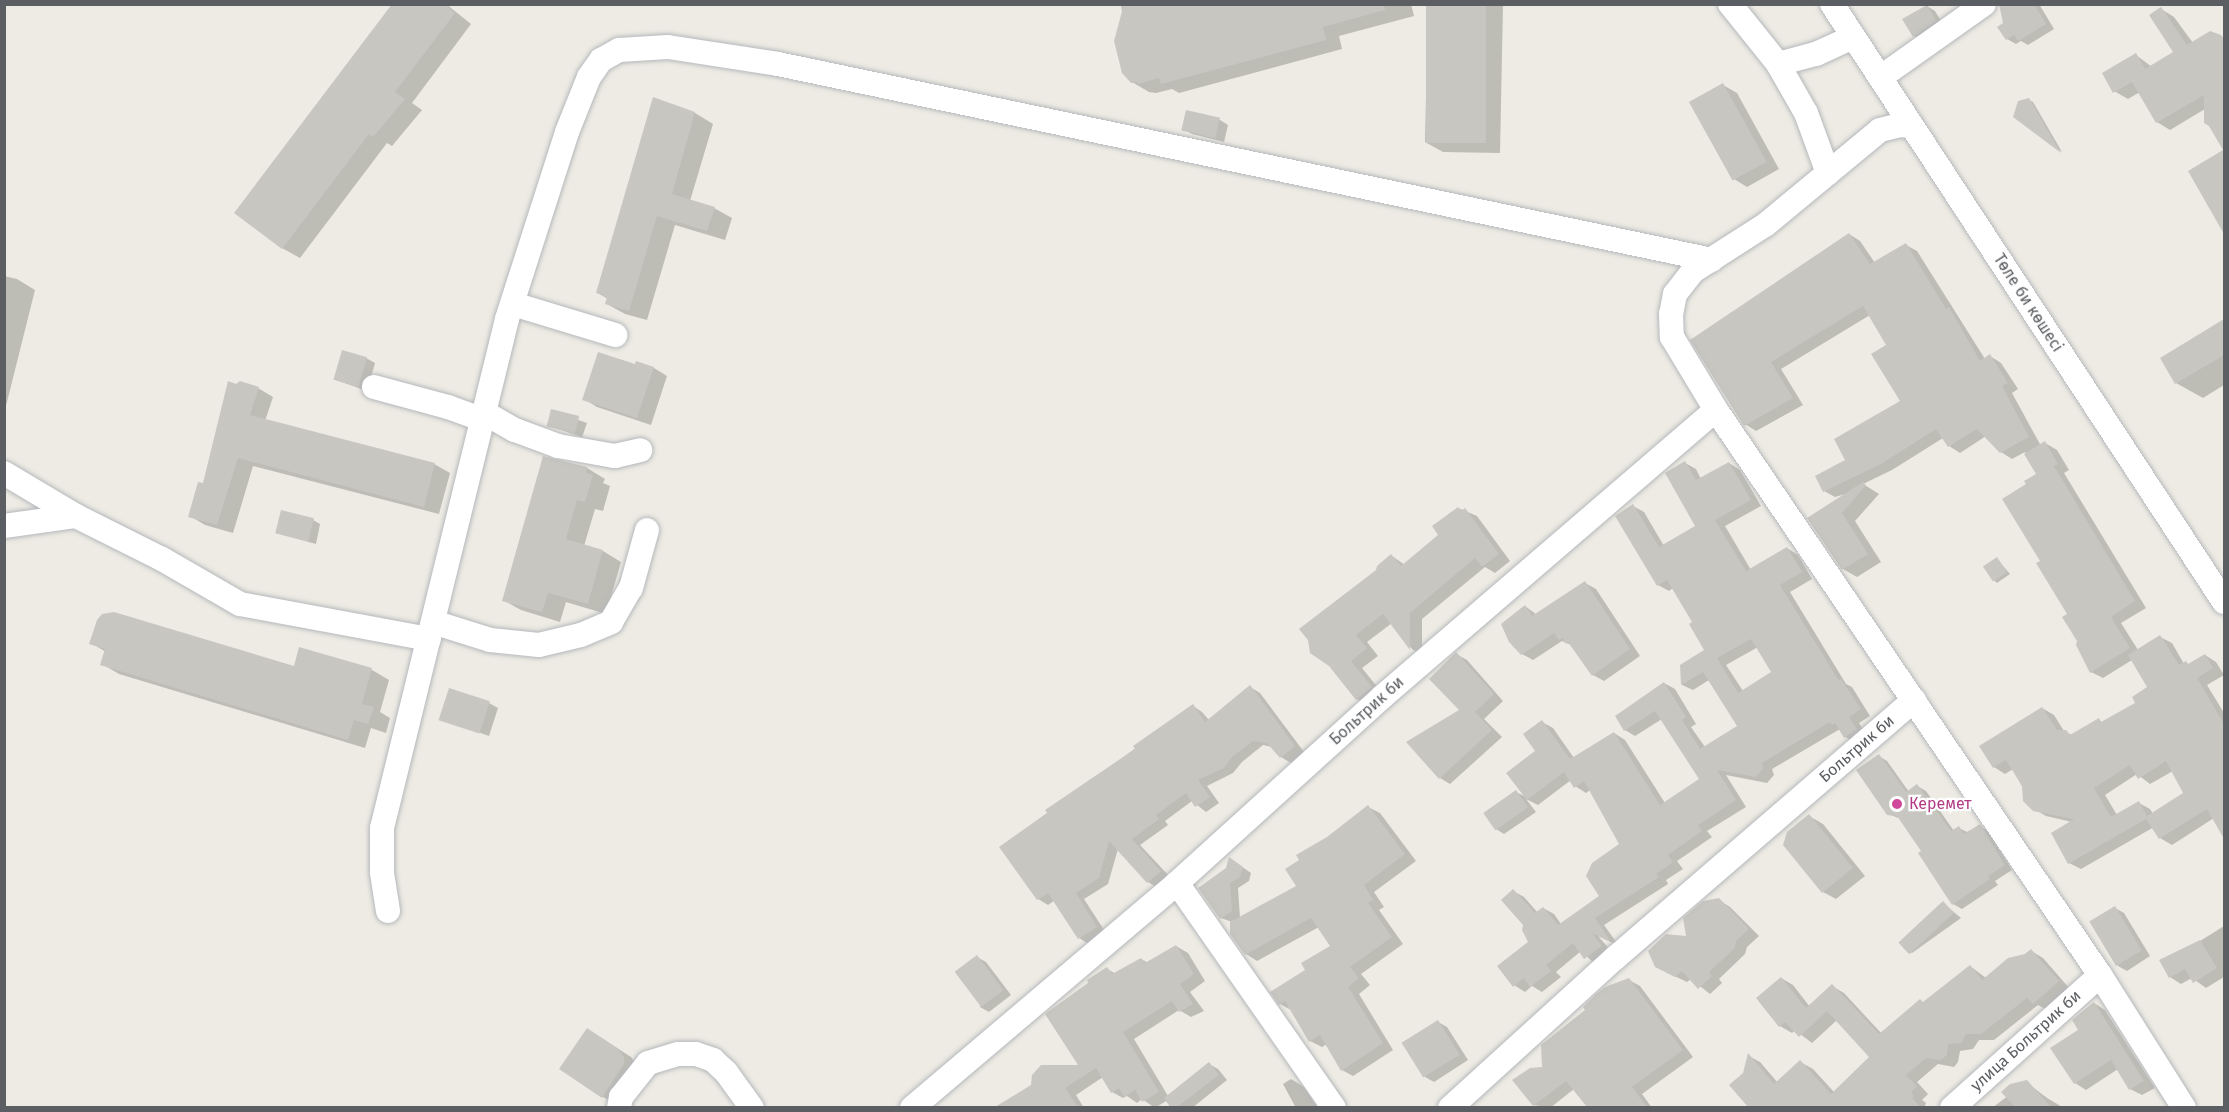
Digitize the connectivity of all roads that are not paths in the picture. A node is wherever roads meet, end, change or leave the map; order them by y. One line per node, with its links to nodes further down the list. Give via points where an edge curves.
1 (1730, 4): 5 (street)
2 (1832, 4): 4 (street, Төле би көшесі)
3 (1984, 4): 6 (street)
4 (1853, 37): 5 (street, via 1816,54); 6 (street, Төле би көшесі)
5 (1778, 64): 8 (street, via 1806,113)
6 (1881, 77): 7 (street, Төле би көшесі)
7 (1911, 126): 8 (street, via 1900,124 1880,130); 20 (street, Төле би көшесі)
8 (1828, 173): 9 (street, via 1765,225)
9 (1712, 260): 10 (street, via 778,64 668,47 638,48 619,50 601,60 589,77 567,132); 13 (street, via 1693,271 1675,294 1671,314 1672,337)
10 (513, 304): 11 (street); 14 (street)
11 (615, 335)
12 (374, 387): 14 (street)
13 (1716, 410): 22 (street); 23 (street, Больтрик би, via 1382,697)
14 (484, 417): 15 (street, via 558,446 615,456); 21 (street)
15 (640, 450)
16 (4, 473): 17 (street)
17 (76, 516): 18 (street); 21 (street, via 240,604)
18 (4, 526)
19 (647, 530): 21 (street, via 631,588 611,622 582,635 539,645)
20 (2224, 602)
21 (431, 630): 24 (street, via 382,828 382,872)
22 (1914, 700): 25 (street); 30 (street, Больтрик би, via 1615,958)
23 (1177, 883): 28 (street, Больтрик би); 29 (street)
24 (388, 910)
25 (2100, 975): 31 (street, улица Больтрик би); 32 (street)
26 (620, 1107): 27 (street, via 627,1089 648,1063 678,1054 696,1054 712,1060 726,1072)
27 (752, 1107)
28 (912, 1107)
29 (1334, 1107)
30 (1450, 1107)
31 (1952, 1107)
32 (2184, 1107)

